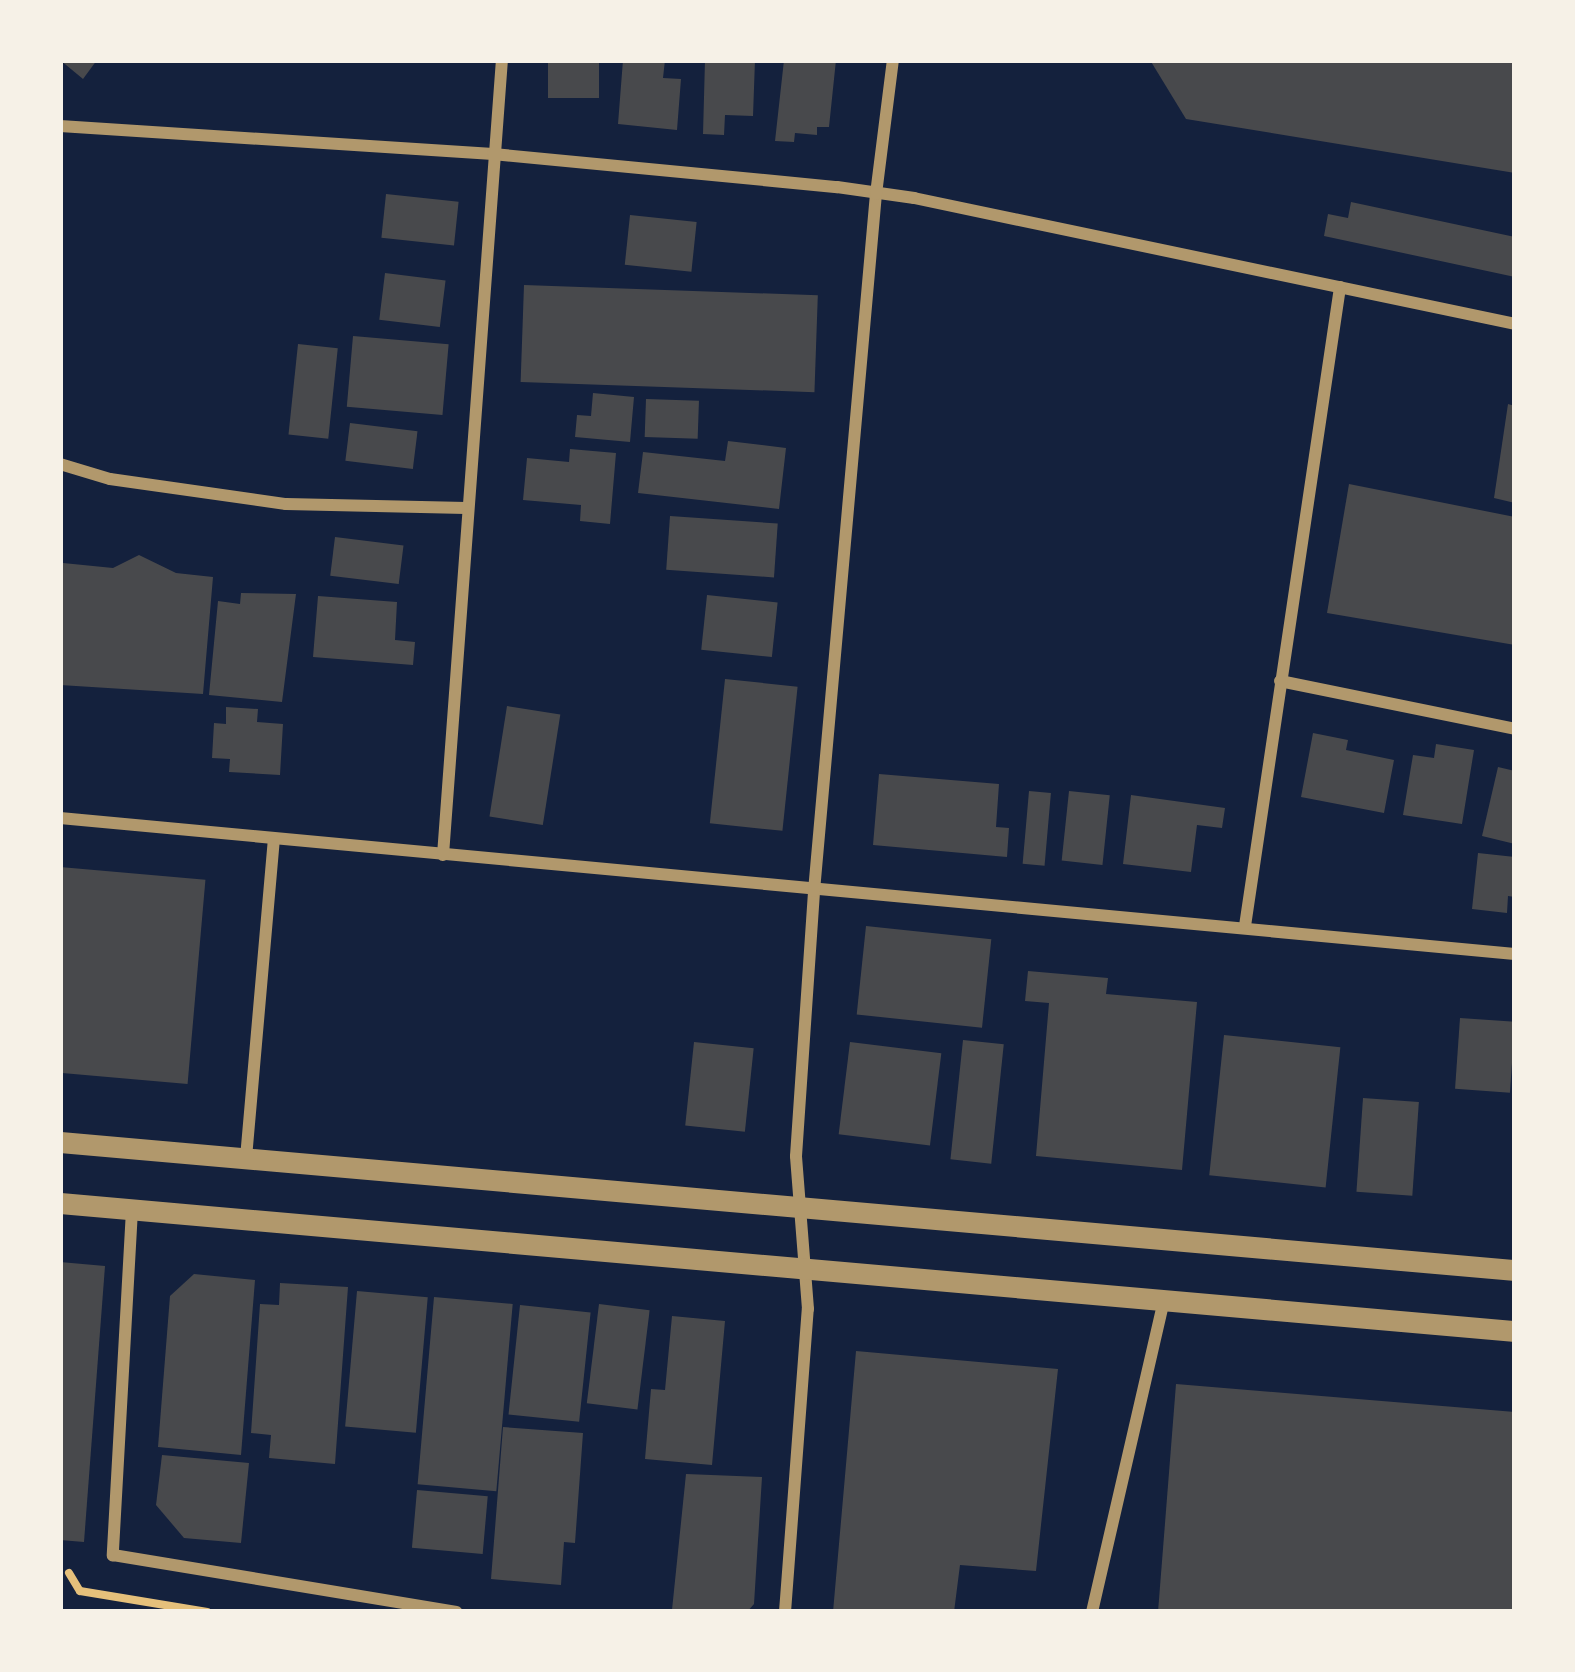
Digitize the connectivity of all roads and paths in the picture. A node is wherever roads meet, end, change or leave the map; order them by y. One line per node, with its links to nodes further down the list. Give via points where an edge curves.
1 (502, 60): 4 (street)
2 (893, 60): 5 (street)
3 (60, 126): 4 (street)
4 (493, 154): 5 (street); 9 (street)
5 (876, 194): 6 (street); 15 (street)
6 (1340, 287): 7 (street); 10 (street)
7 (1515, 324)
8 (60, 464): 9 (street, via 110,479 286,504)
9 (466, 508): 14 (street)
10 (1280, 681): 11 (street); 16 (street)
11 (1515, 729)
12 (60, 818): 13 (street)
13 (274, 841): 14 (street); 19 (street)
14 (443, 855): 15 (street)
15 (814, 891): 16 (street); 21 (street, via 796,1156)
16 (1245, 926): 17 (street)
17 (1515, 954)
18 (60, 1142): 19 (street)
19 (246, 1158): 21 (street)
20 (60, 1204): 22 (street)
21 (801, 1207): 23 (street); 24 (street)
22 (131, 1210): 23 (street); 31 (street, via 113,1556)
23 (806, 1268): 25 (street); 32 (street)
24 (1515, 1270)
25 (1164, 1298): 26 (street); 33 (street)
26 (1515, 1331)
27 (69, 1573): 28 (path, via 80,1591)
28 (159, 1604): 29 (path); 30 (path)
29 (150, 1612)
30 (207, 1612)
31 (456, 1612)
32 (785, 1612)
33 (1092, 1612)

